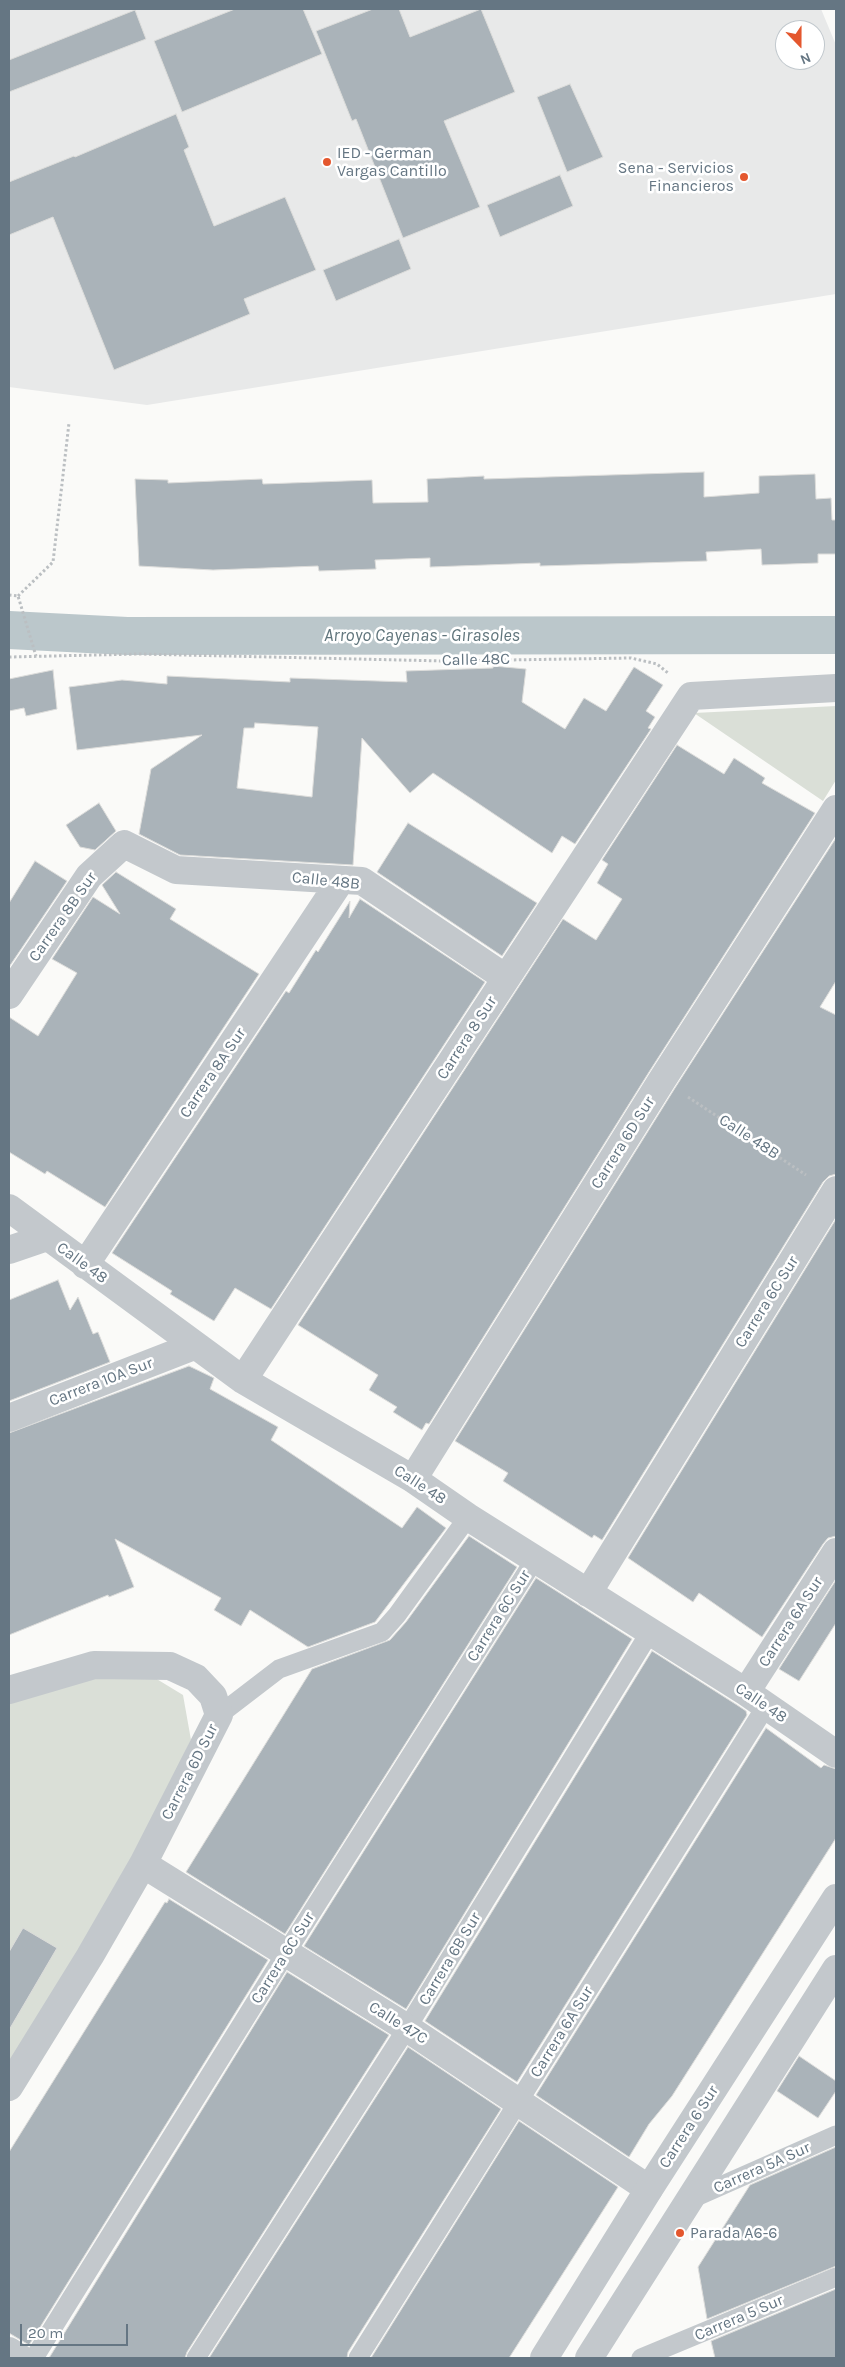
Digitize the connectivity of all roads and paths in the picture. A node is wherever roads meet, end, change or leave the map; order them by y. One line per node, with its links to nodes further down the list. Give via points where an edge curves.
1 (69, 423): 3 (path, via 53,562)
2 (9, 596): 3 (path)
3 (18, 596): 4 (path)
4 (36, 656): 5 (path, Calle 48C); 7 (path, Calle 48C, via 101,654 444,661 631,658 657,664 681,683)
5 (9, 657)
6 (836, 688): 7 (street)
7 (691, 696): 11 (street, Carrera 8 Sur)
8 (836, 809): 13 (street, Carrera 6D Sur)
9 (124, 844): 10 (street, Calle 48B, via 176,870); 12 (street, Carrera 8B Sur, via 89,876)
10 (341, 880): 11 (street, Calle 48B, via 362,881); 18 (street, Carrera 8A Sur)
11 (506, 978): 20 (street, Carrera 8 Sur)
12 (9, 995)
13 (662, 1080): 14 (path, Calle 48B); 22 (street, Carrera 6D Sur)
14 (835, 1192): 26 (street, Carrera 6C Sur)
15 (9, 1208): 16 (street, Calle 48)
16 (47, 1237): 17 (street); 18 (street, Calle 48)
17 (9, 1250)
18 (85, 1265): 19 (street, Calle 48)
19 (194, 1346): 20 (street, Calle 48); 21 (street, Carrera 10A Sur)
20 (243, 1380): 22 (street, Calle 48)
21 (9, 1418)
22 (413, 1479): 23 (street, Calle 48)
23 (468, 1517): 25 (street, Calle 48); 30 (lane, Carrera 6D Sur, via 382,1632 279,1669)
24 (836, 1552): 29 (street, Carrera 6A Sur)
25 (535, 1559): 26 (street, Calle 48); 34 (lane, Carrera 6C Sur)
26 (588, 1593): 27 (street, Calle 48)
27 (650, 1632): 29 (street, Calle 48); 36 (lane, Carrera 6B Sur)
28 (9, 1690): 30 (street, via 94,1665 170,1666 196,1678 213,1696)
29 (756, 1699): 31 (street, Calle 48); 38 (lane, Carrera 6A Sur)
30 (219, 1715): 32 (street, Carrera 6D Sur)
31 (836, 1754)
32 (143, 1864): 34 (street, Calle 47C); 37 (street, Carrera 6D Sur)
33 (836, 1898): 40 (street, Carrera 6 Sur)
34 (286, 1953): 36 (street, Calle 47C); 45 (lane, Carrera 6C Sur)
35 (836, 1969): 41 (street)
36 (407, 2028): 38 (street, Calle 47C); 46 (lane, Carrera 6B Sur)
37 (9, 2087)
38 (518, 2102): 40 (street, Calle 47C); 47 (lane, Carrera 6A Sur)
39 (836, 2135): 41 (lane, Carrera 5A Sur)
40 (649, 2189): 48 (street, Carrera 6 Sur)
41 (687, 2201): 49 (street)
42 (836, 2277): 50 (lane, Carrera 5 Sur)
43 (9, 2351): 44 (street)
44 (20, 2358)
45 (34, 2358)
46 (196, 2358)
47 (358, 2358)
48 (544, 2358)
49 (589, 2358)
50 (641, 2358)

